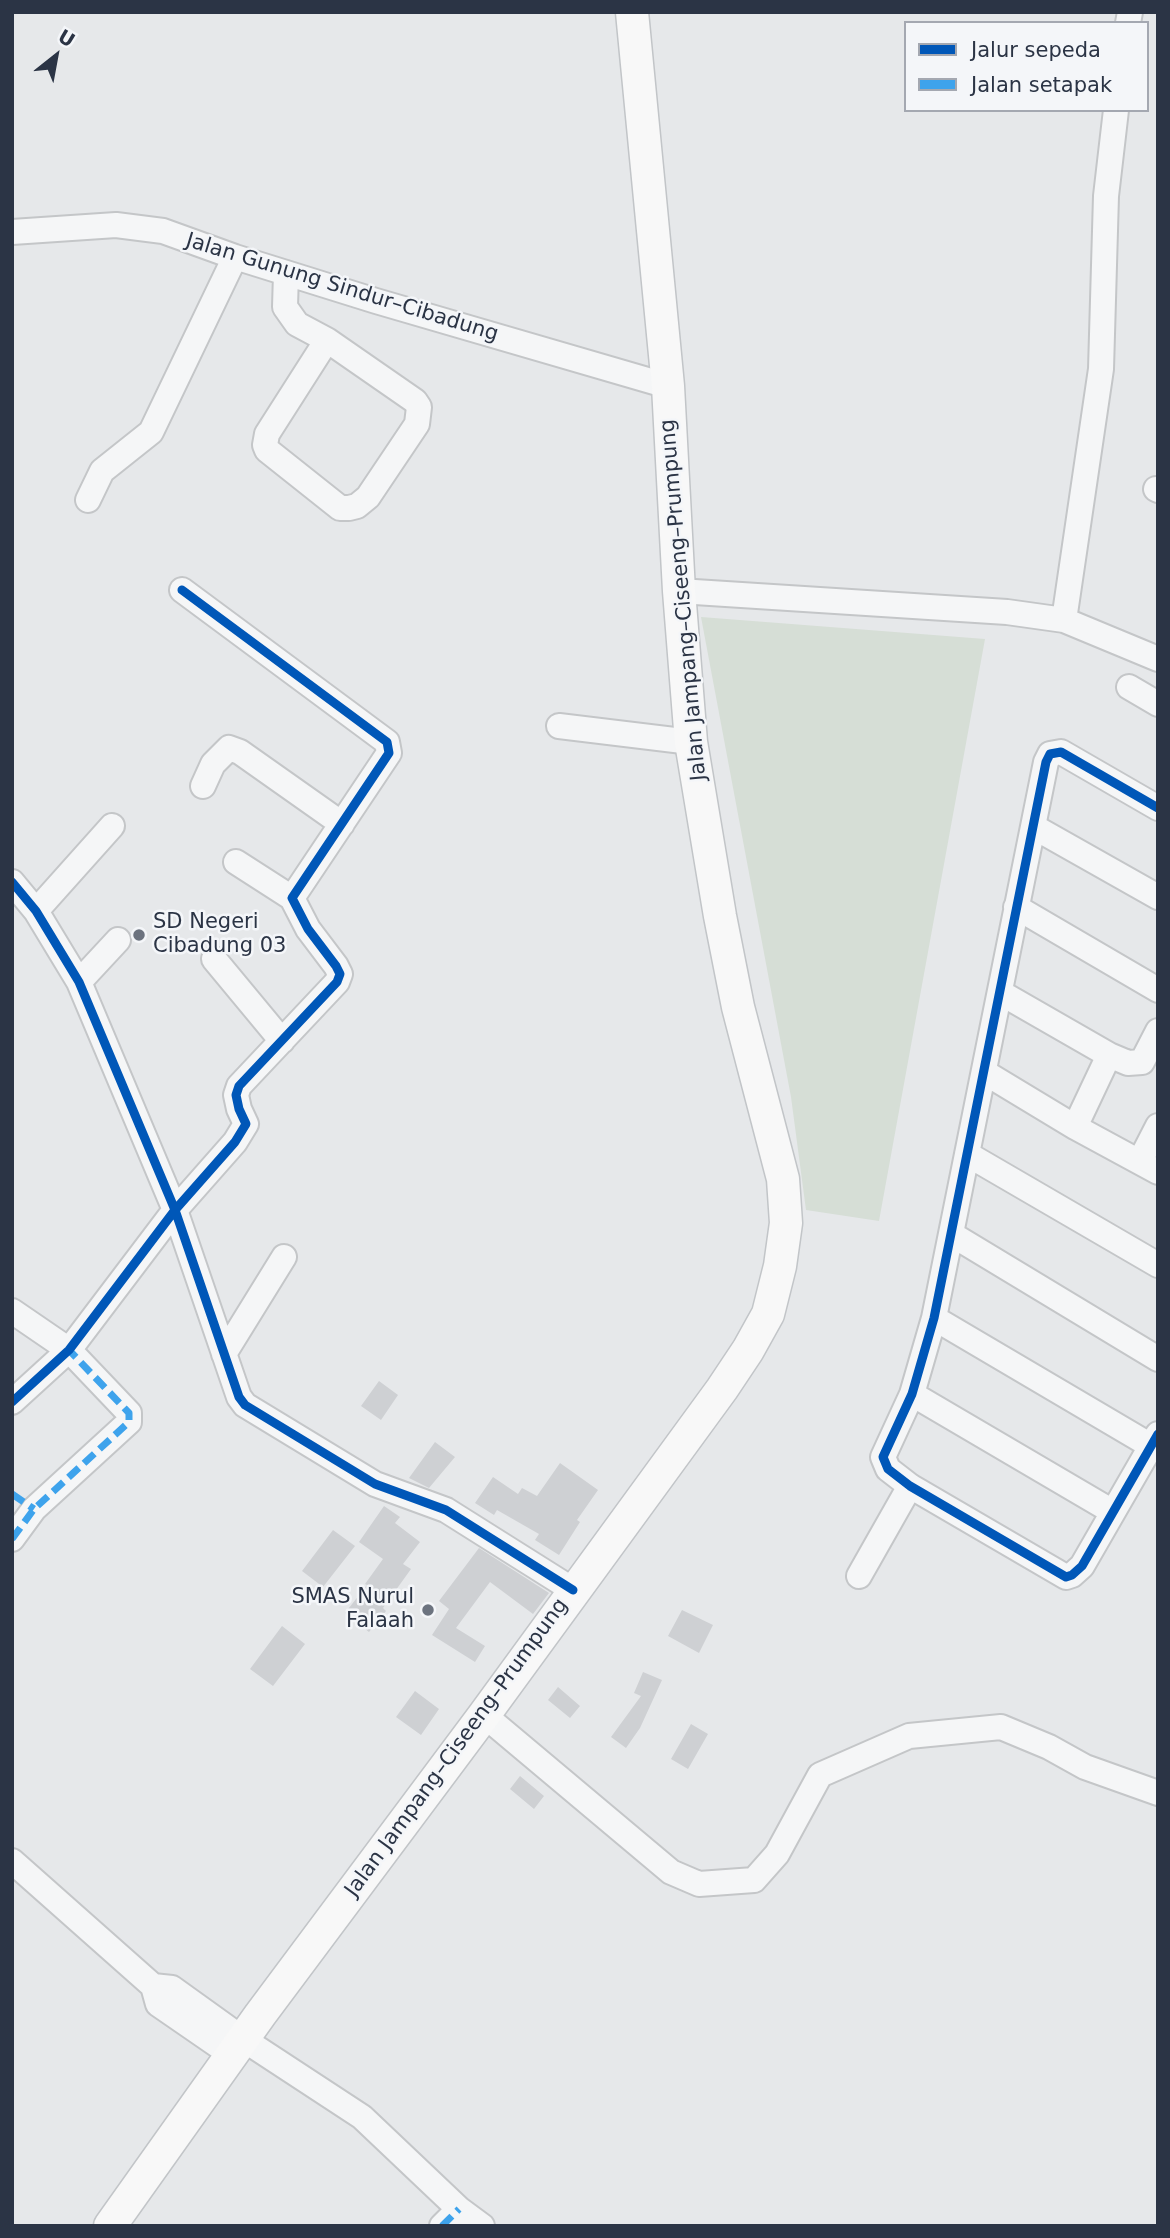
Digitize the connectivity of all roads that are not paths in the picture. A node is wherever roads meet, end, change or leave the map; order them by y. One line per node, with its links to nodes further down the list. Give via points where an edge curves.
1 (632, 12): 7 (main road, Jalan Jampang–Ciseeng–Prumpung)
2 (1116, 112): 11 (street, via 1106,196 1101,369)
3 (12, 232): 4 (street, Jalan Gunung Sindur–Cibadung, via 116,225 163,231)
4 (235, 257): 5 (street, Jalan Gunung Sindur–Cibadung); 8 (street, via 151,432 102,471)
5 (286, 273): 6 (street, via 285,307 297,324); 7 (street, Jalan Gunung Sindur–Cibadung)
6 (327, 340): 6 (street, via 265,443 267,450 340,508 349,508 369,497 417,424 419,407)
7 (667, 386): 10 (main road, Jalan Jampang–Ciseeng–Prumpung)
8 (88, 500)
9 (182, 590): 19 (street, via 387,743 389,753)
10 (679, 592): 11 (street, via 1007,612); 16 (main road, Jalan Jampang–Ciseeng–Prumpung)
11 (1054, 619): 12 (street)
12 (1158, 659)
13 (1129, 687): 14 (street)
14 (1158, 704)
15 (559, 726): 16 (street)
16 (691, 742): 57 (main road, Jalan Jampang–Ciseeng–Prumpung, via 738,1007 783,1179 786,1223 768,1314 748,1350)
17 (203, 786): 19 (street, via 213,764 229,748)
18 (1158, 808): 21 (street, via 1061,752 1050,754 1046,762)
19 (342, 824): 25 (street)
20 (113, 826): 27 (street)
21 (1034, 827): 24 (street); 26 (street)
22 (236, 862): 25 (street)
23 (12, 882): 27 (street)
24 (1158, 897)
25 (292, 898): 34 (street, via 340,974)
26 (1016, 906): 31 (street); 32 (street)
27 (36, 911): 30 (street)
28 (118, 940): 30 (street)
29 (214, 959): 34 (street)
30 (79, 982): 41 (street)
31 (1158, 990)
32 (1001, 993): 35 (street); 36 (street)
33 (1158, 1031): 35 (street, via 1142,1062 1128,1063)
34 (282, 1041): 41 (street, via 239,1087 236,1095 246,1124 235,1142)
35 (1110, 1055): 38 (street)
36 (984, 1072): 38 (street); 39 (street)
37 (1158, 1126): 40 (street)
38 (1075, 1127): 40 (street)
39 (967, 1154): 42 (street); 44 (street)
40 (1149, 1166)
41 (175, 1210): 47 (street); 48 (street)
42 (951, 1234): 46 (street); 49 (street)
43 (284, 1257): 48 (street)
44 (1158, 1265)
45 (12, 1311): 47 (street)
46 (934, 1318): 50 (street); 52 (street)
47 (69, 1350): 51 (street); 55 (street, via 129,1413 129,1422 34,1509)
48 (224, 1354): 57 (street, via 245,1405 375,1484 446,1510)
49 (1158, 1359)
50 (912, 1394): 53 (street, via 883,1457 888,1469); 54 (street)
51 (12, 1402)
52 (1155, 1443): 54 (street)
53 (910, 1486): 54 (street, via 1066,1577 1082,1566); 56 (street)
54 (1113, 1512)
55 (12, 1539)
56 (859, 1576)
57 (573, 1590): 58 (main road, Jalan Jampang–Ciseeng–Prumpung)
58 (484, 1715): 59 (street, via 671,1872 699,1884 754,1880 777,1854 820,1775 908,1736 1001,1727 1084,1767); 61 (main road, Jalan Jampang–Ciseeng–Prumpung)
59 (1158, 1793)
60 (12, 1861): 61 (street, via 153,1986 172,1988)
61 (237, 2047): 62 (street, via 362,2117); 63 (main road, Jalan Jampang–Ciseeng–Prumpung)
62 (450, 2217): 64 (street)
63 (110, 2226)
64 (482, 2226)

